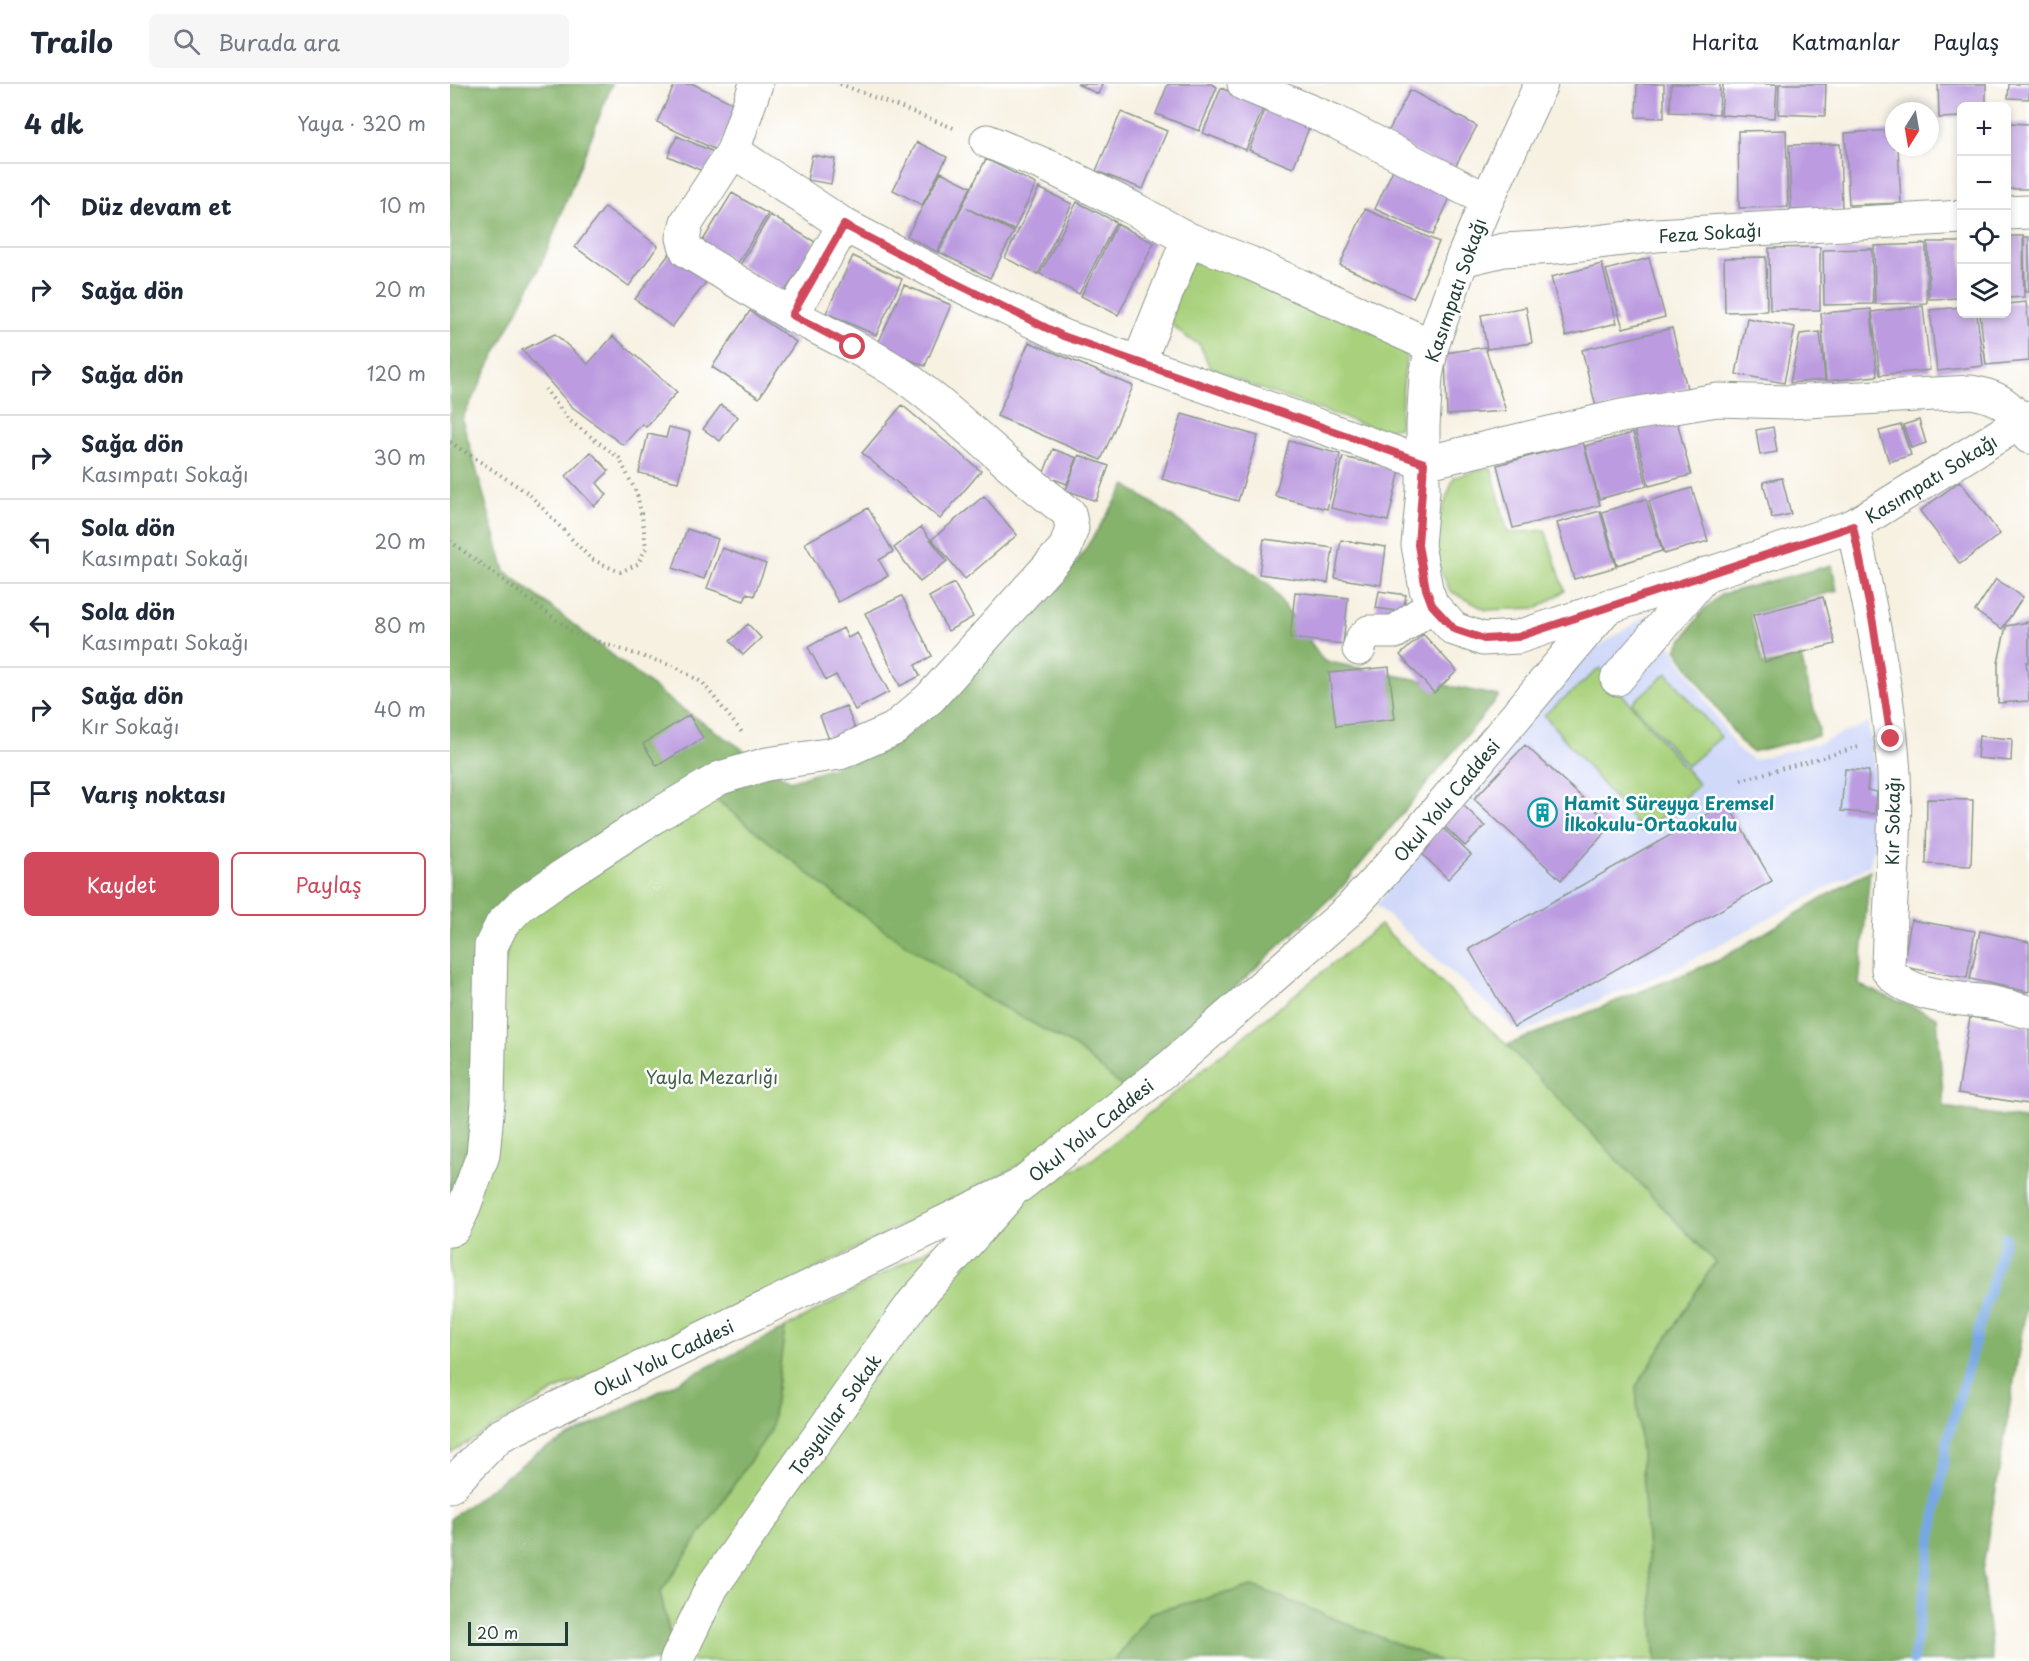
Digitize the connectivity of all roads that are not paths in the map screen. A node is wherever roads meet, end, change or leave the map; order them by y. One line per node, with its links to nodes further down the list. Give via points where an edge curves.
1 (756, 84): 5 (street)
2 (1244, 84): 6 (street, via 1336,122)
3 (1541, 84): 6 (street, Kasımpatı Sokağı)
4 (987, 141): 11 (street, via 1052,168)
5 (733, 151): 10 (street); 13 (street, via 687,222 683,238 687,251)
6 (1487, 200): 12 (street, Kasımpatı Sokağı)
7 (2029, 212): 8 (street)
8 (2011, 213)
9 (1957, 217): 12 (street, Feza Sokağı, via 1656,235 1504,250)
10 (844, 225): 13 (street); 15 (street, via 1063,336)
11 (1188, 239): 14 (street); 15 (street)
12 (1462, 260): 14 (street, Kasımpatı Sokağı)
13 (792, 315): 26 (street, via 912,382 1069,513 1072,528 1066,547 930,698 894,729 840,753 767,764 720,778 561,877 521,905 502,924 491,946 483,1155 462,1212)
14 (1432, 346): 17 (street, Kasımpatı Sokağı, via 1426,376)
15 (1139, 362): 17 (street)
16 (2026, 425): 17 (street, via 2009,407 1989,395 1971,392 1790,402 1717,400 1621,416); 18 (street, Kasımpatı Sokağı)
17 (1424, 463): 20 (street, Kasımpatı Sokağı, via 1418,545)
18 (1853, 526): 19 (street, Kasımpatı Sokağı); 24 (street, Kır Sokağı, via 1891,739 1888,970 1895,980 1940,996)
19 (1706, 574): 21 (street, Kasımpatı Sokağı); 23 (street)
20 (1432, 605): 21 (street, Kasımpatı Sokağı, via 1454,629 1484,639 1518,637); 22 (street, via 1395,632 1369,632)
21 (1608, 606): 25 (street, Okul Yolu Caddesi, via 1349,910 1171,1066)
22 (1359, 649)
23 (1617, 679)
24 (2029, 1012)
25 (1019, 1186): 27 (street, Okul Yolu Caddesi, via 499,1436); 28 (street, Tosyalılar Sokak, via 913,1303 712,1587)
26 (450, 1230)
27 (450, 1486)
28 (676, 1661)

